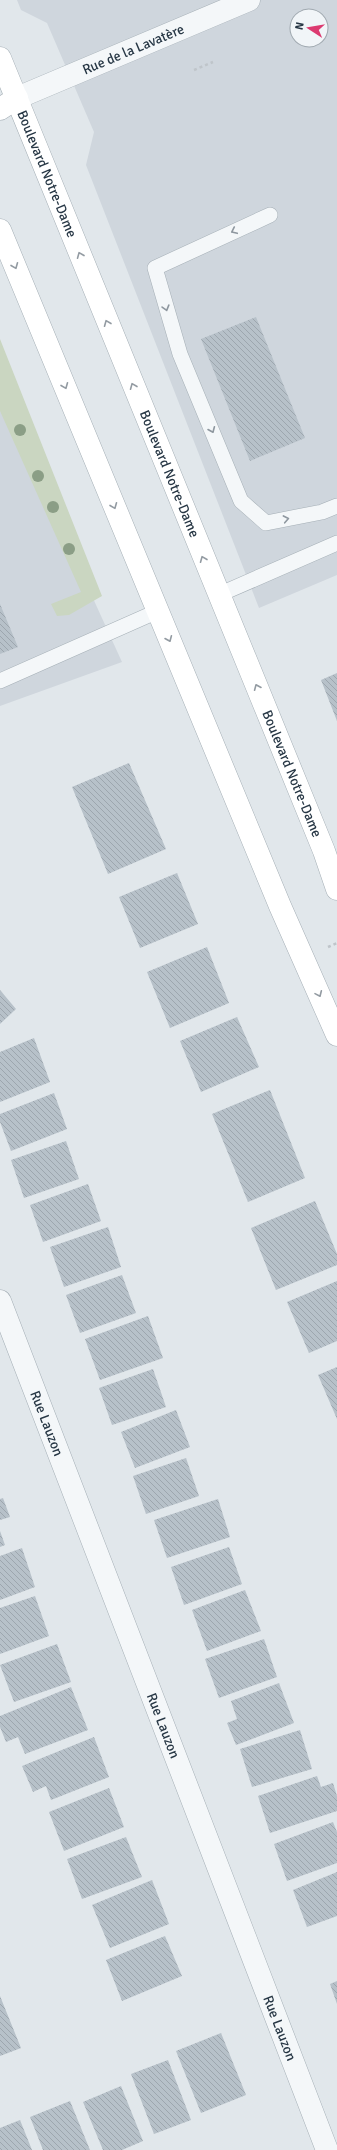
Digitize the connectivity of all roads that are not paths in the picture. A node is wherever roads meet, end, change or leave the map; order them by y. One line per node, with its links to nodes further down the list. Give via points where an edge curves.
1 (249, 0): 3 (street, Rue de la Lavatère)
2 (0, 58): 3 (street, Boulevard Notre-Dame)
3 (6, 103): 8 (street, Boulevard Notre-Dame, one-way to 3)
4 (270, 214): 6 (lane, one-way to 6, via 155,268 180,354 241,501 266,523 322,512)
5 (0, 230): 9 (street, one-way to 9)
6 (337, 506)
7 (337, 542): 8 (lane)
8 (218, 595): 11 (street, Boulevard Notre-Dame, one-way to 8)
9 (158, 611): 10 (lane); 13 (street, one-way to 13, via 280,906)
10 (0, 681)
11 (331, 848): 12 (street, Boulevard Notre-Dame)
12 (337, 889)
13 (337, 1035)
14 (0, 1301): 15 (street, Rue Lauzon)
15 (325, 2145)

